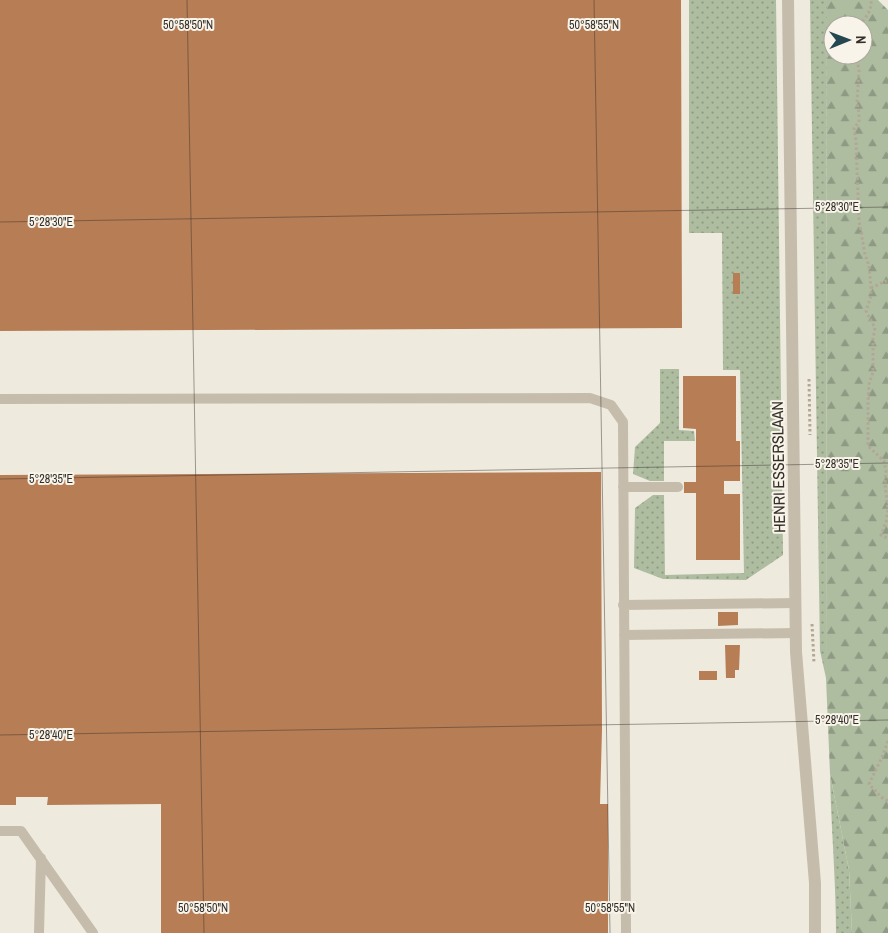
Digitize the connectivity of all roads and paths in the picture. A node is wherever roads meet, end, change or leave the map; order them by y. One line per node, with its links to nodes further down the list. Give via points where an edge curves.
1 (788, 0): 13 (street, HENRI ESSERSLAAN)
2 (871, 0): 3 (path)
3 (867, 15)
4 (857, 65): 6 (path, via 859,122 854,128 858,208)
5 (888, 280): 6 (path)
6 (871, 288): 12 (path, via 866,311 875,328 873,372 869,384 868,446 884,461 888,510 881,535)
7 (809, 373): 9 (path)
8 (0, 399): 10 (lane, via 590,398 611,405 622,422)
9 (810, 442)
10 (623, 487): 11 (lane); 14 (lane)
11 (678, 488)
12 (888, 537)
13 (796, 603): 14 (lane); 16 (street, HENRI ESSERSLAAN)
14 (623, 605): 17 (lane)
15 (812, 624): 18 (path)
16 (796, 633): 17 (lane); 26 (street, HENRI ESSERSLAAN)
17 (624, 635): 25 (lane)
18 (814, 670)
19 (888, 741): 20 (path, via 869,784)
20 (888, 801)
21 (0, 831): 22 (lane, via 21,831)
22 (40, 858): 23 (lane); 24 (lane)
23 (40, 933)
24 (93, 933)
25 (626, 933)
26 (815, 933)

